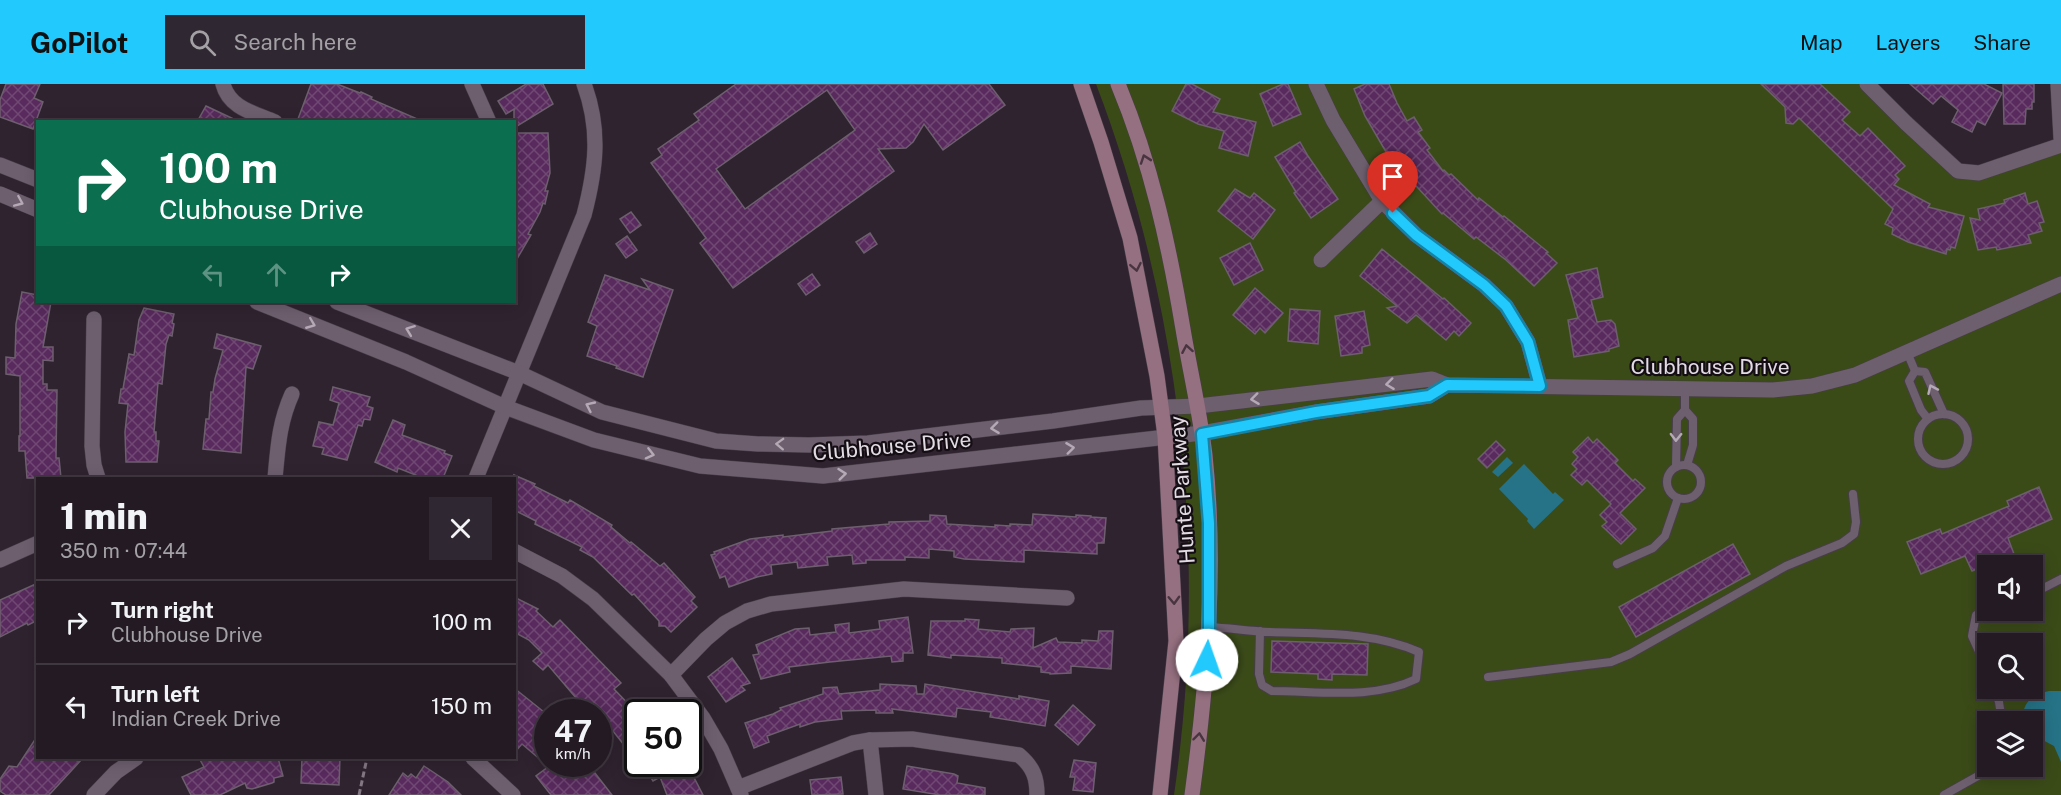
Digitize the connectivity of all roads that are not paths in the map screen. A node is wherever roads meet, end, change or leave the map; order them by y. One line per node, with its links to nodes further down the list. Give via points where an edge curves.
1 (472, 84): 10 (street)
2 (584, 84): 25 (street, via 591,102 596,146 593,178 584,215)
3 (1081, 84): 32 (main road, Hunte Parkway, one-way to 32, via 1130,238)
4 (1118, 84): 30 (main road, Hunte Parkway, one-way to 4, via 1171,256 1152,179)
5 (1316, 84): 16 (street)
6 (1867, 84): 12 (street, via 1958,171 1979,173)
7 (2058, 84): 11 (street)
8 (224, 87): 9 (street, via 235,104)
9 (271, 120)
10 (488, 120)
11 (2061, 138)
12 (2061, 145)
13 (0, 165): 14 (street)
14 (36, 179)
15 (0, 194): 17 (street, one-way to 17)
16 (1382, 201): 18 (street); 27 (street, via 1416,235 1506,306 1528,342)
17 (36, 209)
18 (1321, 260)
19 (2061, 284): 23 (street, Clubhouse Drive)
20 (259, 303): 31 (street, Clubhouse Drive, one-way to 31)
21 (340, 303): 25 (street, Clubhouse Drive, one-way to 21)
22 (94, 319): 40 (street, via 92,446)
23 (1907, 352): 24 (lane); 28 (street, Clubhouse Drive, via 1855,375 1812,386 1773,390)
24 (1915, 371): 34 (lane, one-way to 24, via 1925,372); 35 (lane, via 1909,381)
25 (519, 373): 31 (street); 32 (street, Clubhouse Drive, one-way to 25, via 1141,408 868,443 758,444 716,441 602,412)
26 (1447, 385): 27 (street, Clubhouse Drive); 30 (street, Clubhouse Drive, one-way to 30, via 1432,379); 36 (street, Clubhouse Drive, via 1429,396)
27 (1540, 386): 28 (street, Clubhouse Drive)
28 (1685, 388): 33 (lane)
29 (292, 394): 41 (street, via 283,414)
30 (1198, 406): 32 (street, Clubhouse Drive); 36 (main road, Hunte Parkway)
31 (505, 407): 37 (street, Clubhouse Drive, one-way to 37, via 594,440 700,466 824,477); 42 (street)
32 (1161, 409): 37 (main road, Hunte Parkway)
33 (1685, 410): 38 (lane, via 1694,419 1693,446); 39 (lane, one-way to 39, via 1677,419)
34 (1944, 414): 35 (lane); 35 (lane, via 1964,425 1968,440 1962,456 1947,463 1931,460 1920,448 1919,432)
35 (1928, 419)
36 (1202, 434): 37 (street, Clubhouse Drive); 53 (main road, Hunte Parkway, via 1209,523)
37 (1165, 436): 67 (main road, Hunte Parkway, one-way to 67, via 1176,641)
38 (1687, 465): 39 (lane); 44 (lane, via 1697,471 1700,488 1694,496)
39 (1676, 467): 44 (lane, via 1667,481 1670,492)
40 (98, 477)
41 (275, 477)
42 (476, 477)
43 (1853, 494): 57 (lane, via 1854,534 1842,543 1786,566 1630,654 1611,662)
44 (1678, 498): 48 (lane, via 1665,536 1653,548)
45 (36, 544): 47 (street)
46 (516, 552): 56 (street, via 562,576 593,598)
47 (0, 560)
48 (1617, 564)
49 (2061, 579): 50 (lane)
50 (2043, 588)
51 (1067, 598): 56 (street, via 904,589 771,604 725,623)
52 (1977, 615): 55 (lane, via 1972,636)
53 (1209, 627): 54 (lane); 68 (main road, Hunte Parkway, one-way to 53)
54 (1260, 631): 54 (lane, via 1356,635 1405,646 1419,652 1416,679 1401,687 1368,692 1272,691 1262,686 1259,674)
55 (1977, 647)
56 (671, 675): 62 (street, via 703,718)
57 (1488, 677)
58 (870, 740): 62 (street, via 853,743); 65 (street); 66 (street, via 912,739 1019,755 1030,764 1037,780)
59 (135, 759): 63 (street)
60 (474, 759): 64 (street)
61 (1977, 776): 69 (lane)
62 (740, 791)
63 (94, 795)
64 (513, 795)
65 (876, 795)
66 (1037, 795)
67 (1160, 795)
68 (1192, 795)
69 (1944, 795)

